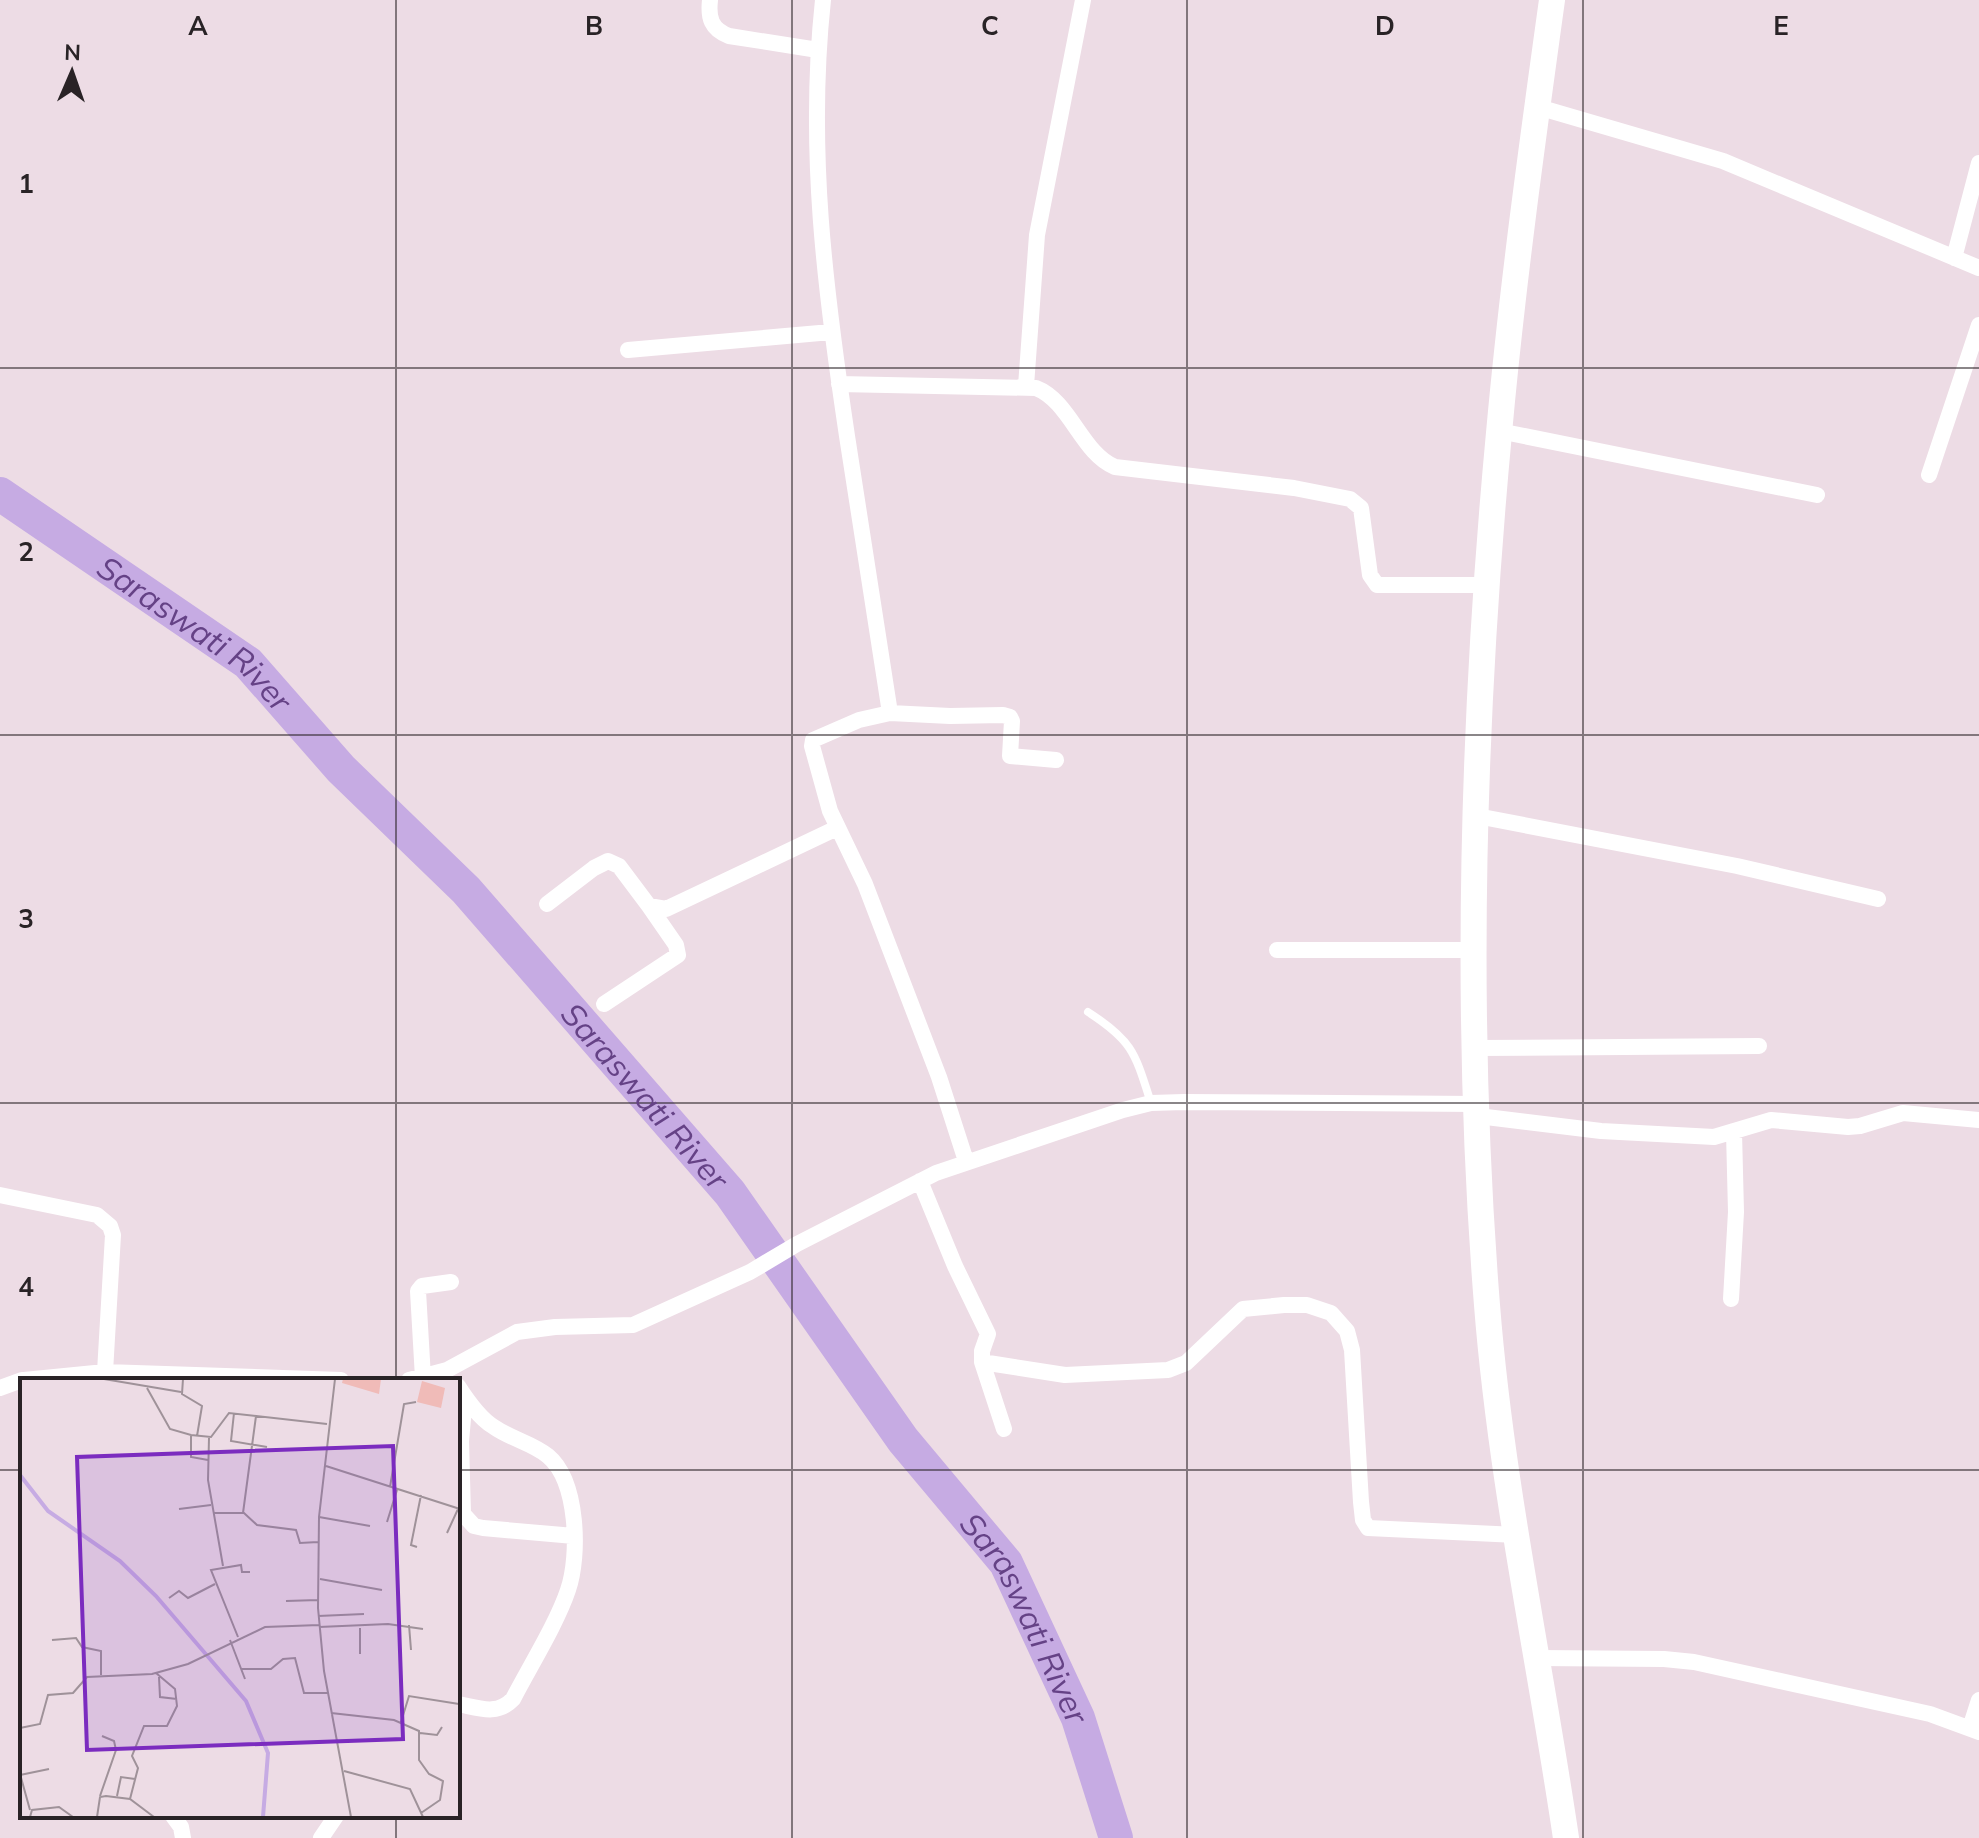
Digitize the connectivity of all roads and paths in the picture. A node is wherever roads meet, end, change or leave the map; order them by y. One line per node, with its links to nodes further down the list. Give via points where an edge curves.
1 (710, 0): 5 (street, via 710,19 719,32)
2 (823, 0): 5 (street)
3 (1083, 0): 14 (street, via 1037,235)
4 (1552, 0): 6 (main road)
5 (818, 50): 11 (street, via 817,175)
6 (1538, 107): 8 (street, via 1723,161); 15 (main road)
7 (1979, 163): 8 (street)
8 (1954, 258): 9 (street)
9 (1979, 268)
10 (1979, 325): 16 (street)
11 (831, 332): 12 (street); 13 (street)
12 (628, 350)
13 (839, 384): 14 (street); 19 (street)
14 (1026, 386): 18 (street, via 1049,394 1102,460 1115,467 1350,499 1361,508 1370,575 1377,585)
15 (1499, 431): 17 (street); 18 (main road)
16 (1929, 475)
17 (1817, 495)
18 (1487, 585): 21 (main road)
19 (890, 713): 20 (street, via 1003,715 1012,721 1010,756); 22 (street, via 813,740)
20 (1056, 760)
21 (1477, 816): 23 (street); 27 (main road)
22 (837, 828): 25 (street, via 681,904 666,909); 36 (street, via 865,884)
23 (1878, 899)
24 (547, 904): 25 (street, via 608,861 619,866)
25 (649, 906): 28 (street, via 678,955)
26 (1277, 950): 27 (street)
27 (1475, 950): 31 (main road)
28 (604, 1004)
29 (1088, 1012): 32 (lane, via 1130,1046)
30 (1759, 1046): 31 (street)
31 (1476, 1048): 33 (main road)
32 (1151, 1103): 33 (street); 36 (street)
33 (1478, 1110): 35 (street, via 1637,1134 1714,1137); 52 (main road, via 1487,1310)
34 (1979, 1120): 35 (street, via 1903,1113 1860,1126 1771,1120)
35 (1734, 1132): 40 (street)
36 (966, 1161): 37 (street)
37 (920, 1181): 41 (street, via 988,1334); 43 (street, via 750,1272 633,1325 517,1332)
38 (0, 1195): 42 (street, via 97,1215 110,1226)
39 (451, 1282): 46 (street, via 418,1291)
40 (1731, 1299)
41 (982, 1362): 51 (street); 52 (street, via 1065,1375 1168,1370 1186,1363 1243,1309 1323,1309 1340,1321 1352,1350 1361,1502 1368,1528)
42 (105, 1372): 44 (street); 45 (street)
43 (451, 1375): 47 (street)
44 (44, 1378)
45 (282, 1378)
46 (416, 1378)
47 (425, 1378)
48 (20, 1381): 49 (street)
49 (0, 1388)
50 (462, 1392): 53 (street, via 493,1427 536,1448 558,1467 572,1504); 53 (street, via 467,1520 483,1528)
51 (1004, 1429)
52 (1517, 1535): 54 (main road)
53 (574, 1536): 56 (street, via 568,1591 513,1699 496,1711)
54 (1537, 1658): 57 (street, via 1694,1662 1930,1714); 62 (main road)
55 (1979, 1700): 57 (street)
56 (460, 1704)
57 (1975, 1730)
58 (174, 1818): 60 (street)
59 (335, 1818): 61 (street)
60 (183, 1838)
61 (321, 1838)
62 (1566, 1838)

